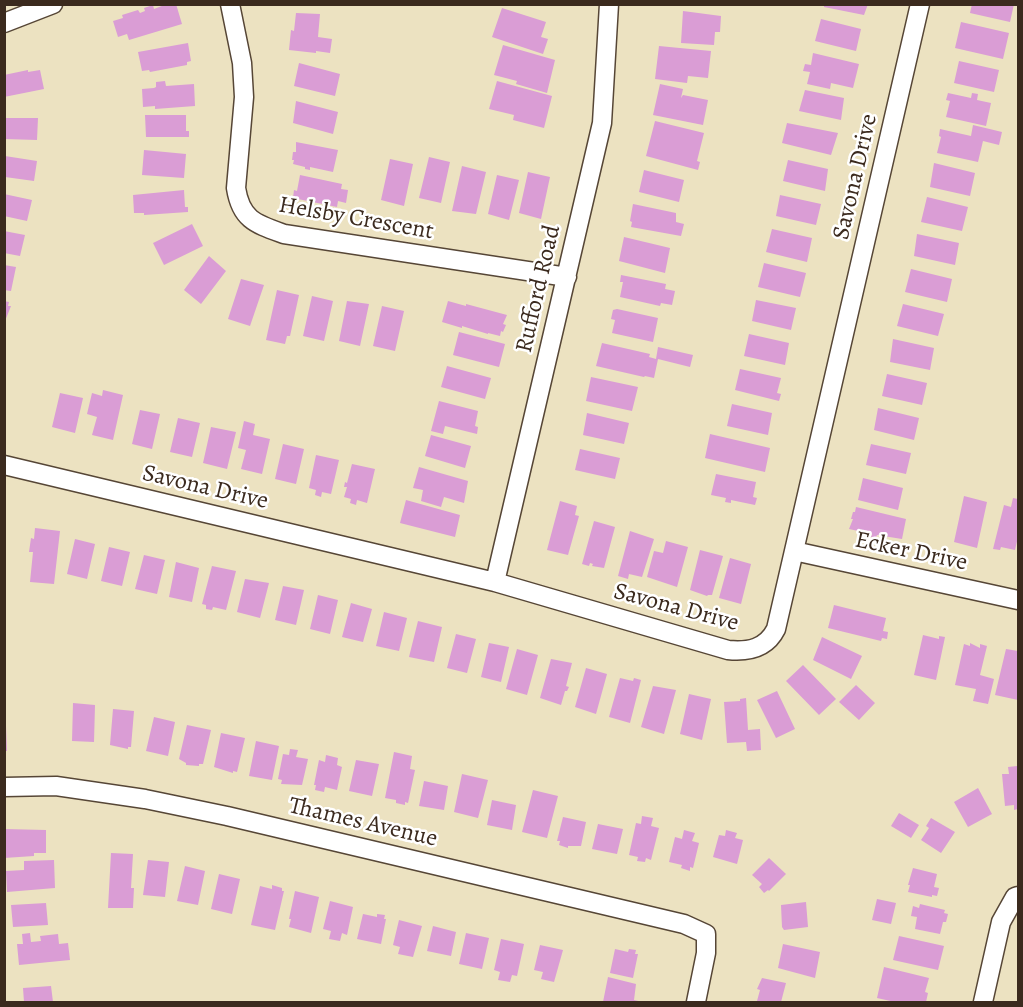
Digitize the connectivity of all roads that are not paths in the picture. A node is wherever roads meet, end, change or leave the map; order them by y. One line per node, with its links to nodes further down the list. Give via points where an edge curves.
1 (53, 4): 5 (street)
2 (230, 4): 6 (street, Helsby Crescent, via 242,63 244,97 236,188 246,216 284,234)
3 (609, 4): 6 (street, Rufford Road, via 602,123)
4 (920, 4): 8 (street, Savona Drive)
5 (4, 23)
6 (567, 277): 9 (street, Rufford Road)
7 (4, 465): 9 (street, Savona Drive)
8 (794, 551): 9 (street, Savona Drive, via 776,629 761,645 748,651 728,650); 10 (street, Ecker Drive)
9 (495, 582)
10 (1018, 600)
11 (4, 787): 13 (street, Thames Avenue, via 56,786 192,808 684,924 706,934)
12 (1018, 896): 14 (street, via 1001,922)
13 (696, 1002)
14 (983, 1002)

